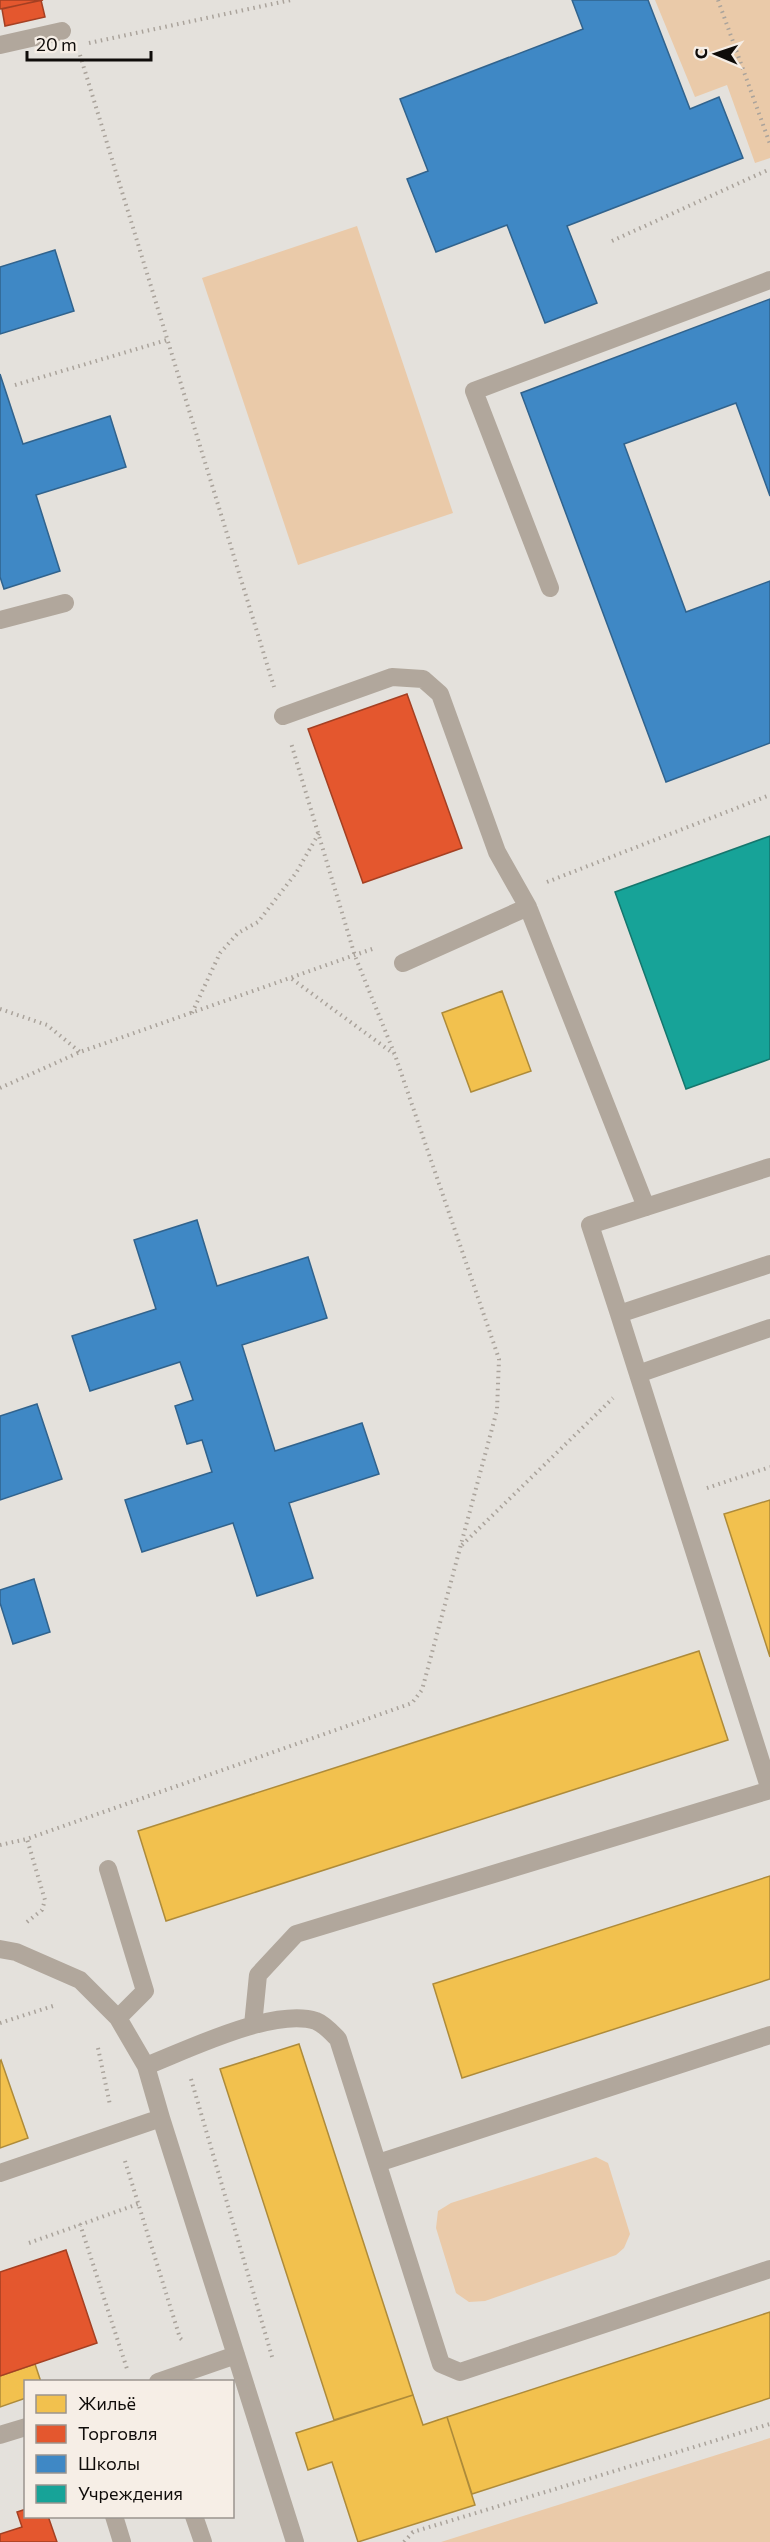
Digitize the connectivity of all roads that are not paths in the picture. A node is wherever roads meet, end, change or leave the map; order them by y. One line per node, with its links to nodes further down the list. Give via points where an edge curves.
1 (62, 31): 2 (lane)
2 (0, 45)
3 (770, 280): 4 (lane, via 474,391)
4 (550, 588)
5 (65, 603): 6 (lane)
6 (0, 620)
7 (283, 716): 8 (lane, via 392,677 423,679 440,694 497,852)
8 (528, 907): 9 (lane); 11 (lane)
9 (403, 963)
10 (770, 1167): 11 (lane)
11 (646, 1207): 13 (lane, via 590,1224)
12 (770, 1264): 13 (lane)
13 (619, 1314): 15 (lane)
14 (770, 1328): 15 (lane)
15 (638, 1374): 19 (lane, via 770,1790 296,1934 258,1975)
16 (108, 1869): 18 (lane, via 145,1990)
17 (0, 1949): 18 (lane, via 80,1980)
18 (118, 2018): 21 (lane)
19 (253, 2025): 21 (lane); 23 (lane, via 290,2019 317,2021 338,2039)
20 (770, 2035): 23 (lane)
21 (146, 2066): 22 (lane)
22 (161, 2118): 24 (lane); 26 (lane)
23 (378, 2163): 25 (lane, via 441,2364 460,2372)
24 (0, 2173)
25 (770, 2269)
26 (236, 2355): 27 (lane); 34 (lane)
27 (164, 2380)
28 (24, 2428): 29 (lane)
29 (0, 2435)
30 (114, 2518): 32 (lane)
31 (194, 2518): 33 (lane)
32 (122, 2542)
33 (203, 2542)
34 (295, 2542)

